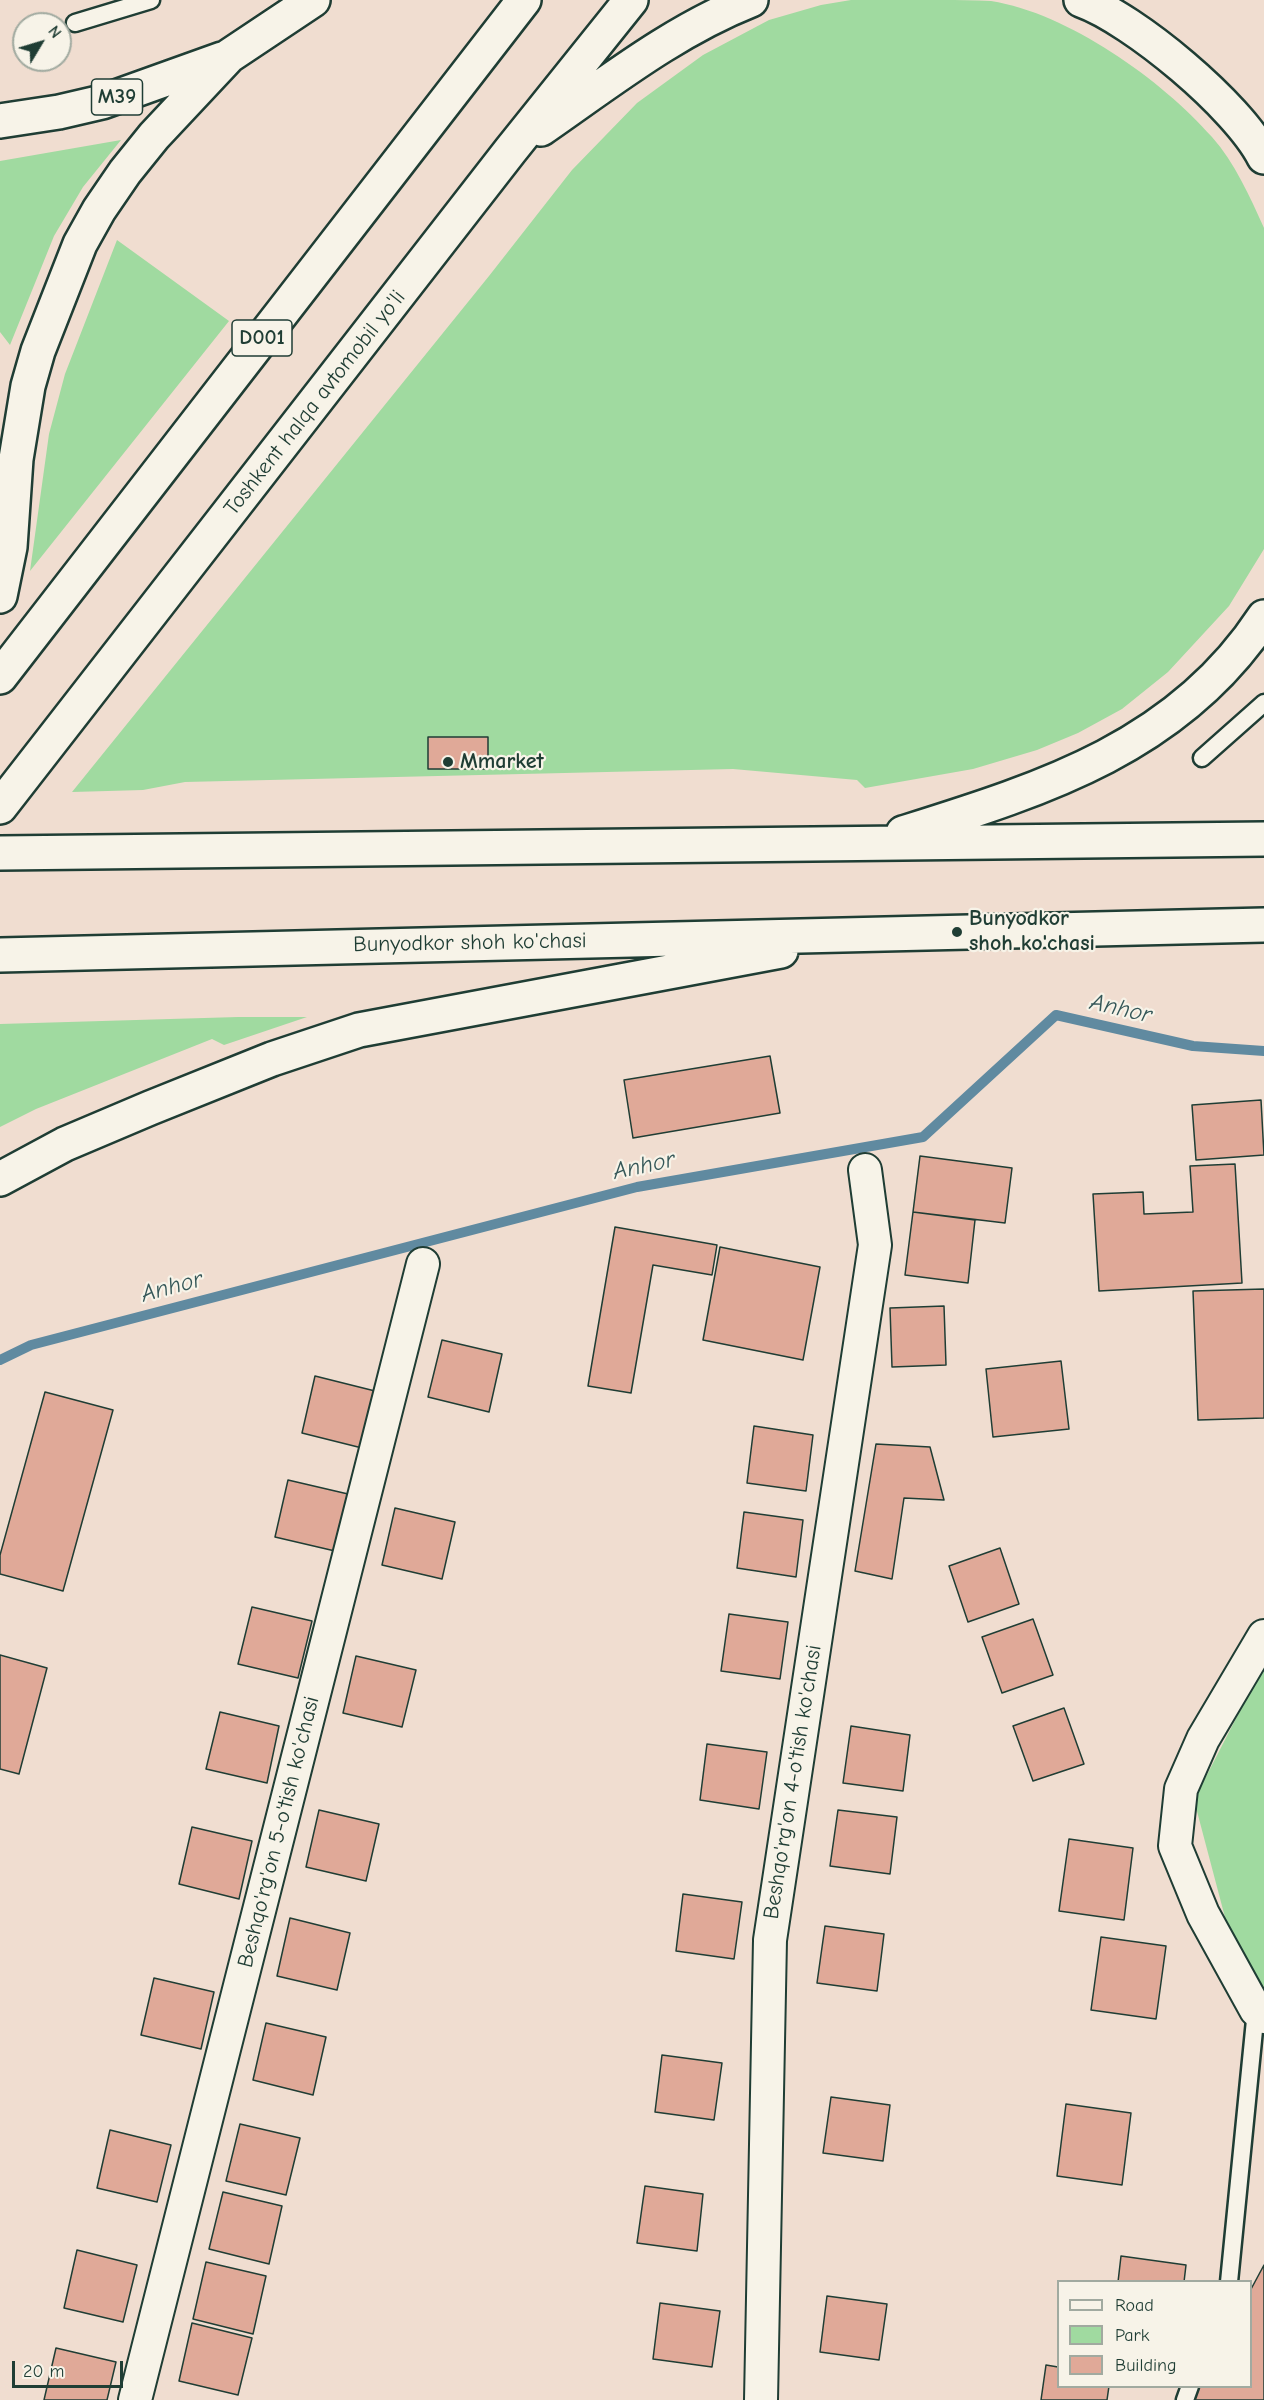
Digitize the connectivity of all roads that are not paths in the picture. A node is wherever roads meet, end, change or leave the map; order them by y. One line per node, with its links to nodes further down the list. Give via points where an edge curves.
1 (151, 0): 7 (lane)
2 (314, 0): 8 (highway, M39)
3 (524, 0): 16 (highway, D001)
4 (631, 0): 10 (highway, Toshkent halqa avtomobil yo'li)
5 (751, 0): 10 (highway, via 658,46)
6 (1081, 0): 11 (highway, via 1157,45 1217,98)
7 (75, 23)
8 (230, 56): 9 (highway, M39, via 102,102); 13 (highway, via 125,172 80,244 28,386 20,421)
9 (0, 121)
10 (510, 151): 19 (highway, Toshkent halqa avtomobil yo'li)
11 (1264, 157)
12 (0, 428): 13 (highway)
13 (13, 496): 14 (highway, via 10,547)
14 (0, 596)
15 (1264, 618): 21 (highway, via 1228,666 1194,698 1137,741 1055,781)
16 (0, 677)
17 (1264, 703): 18 (lane)
18 (1202, 758)
19 (0, 807)
20 (1264, 838): 21 (highway)
21 (868, 844): 22 (highway)
22 (0, 853)
23 (1264, 925): 24 (highway, Bunyodkor shoh ko'chasi)
24 (841, 934): 25 (highway, Bunyodkor shoh ko'chasi); 27 (highway, via 766,955 358,1030 272,1059 150,1108 65,1144)
25 (13, 954)
26 (865, 1170): 33 (street, Beshqo'rg'on 4-o'tish ko'chasi, via 875,1245 770,1940)
27 (0, 1179)
28 (423, 1264): 32 (street, Beshqo'rg'on 5-o'tish ko'chasi)
29 (1264, 1636): 30 (street, via 1203,1739 1181,1789 1175,1846 1203,1914)
30 (1260, 2013): 31 (lane)
31 (1229, 2280)
32 (135, 2400)
33 (761, 2400)

